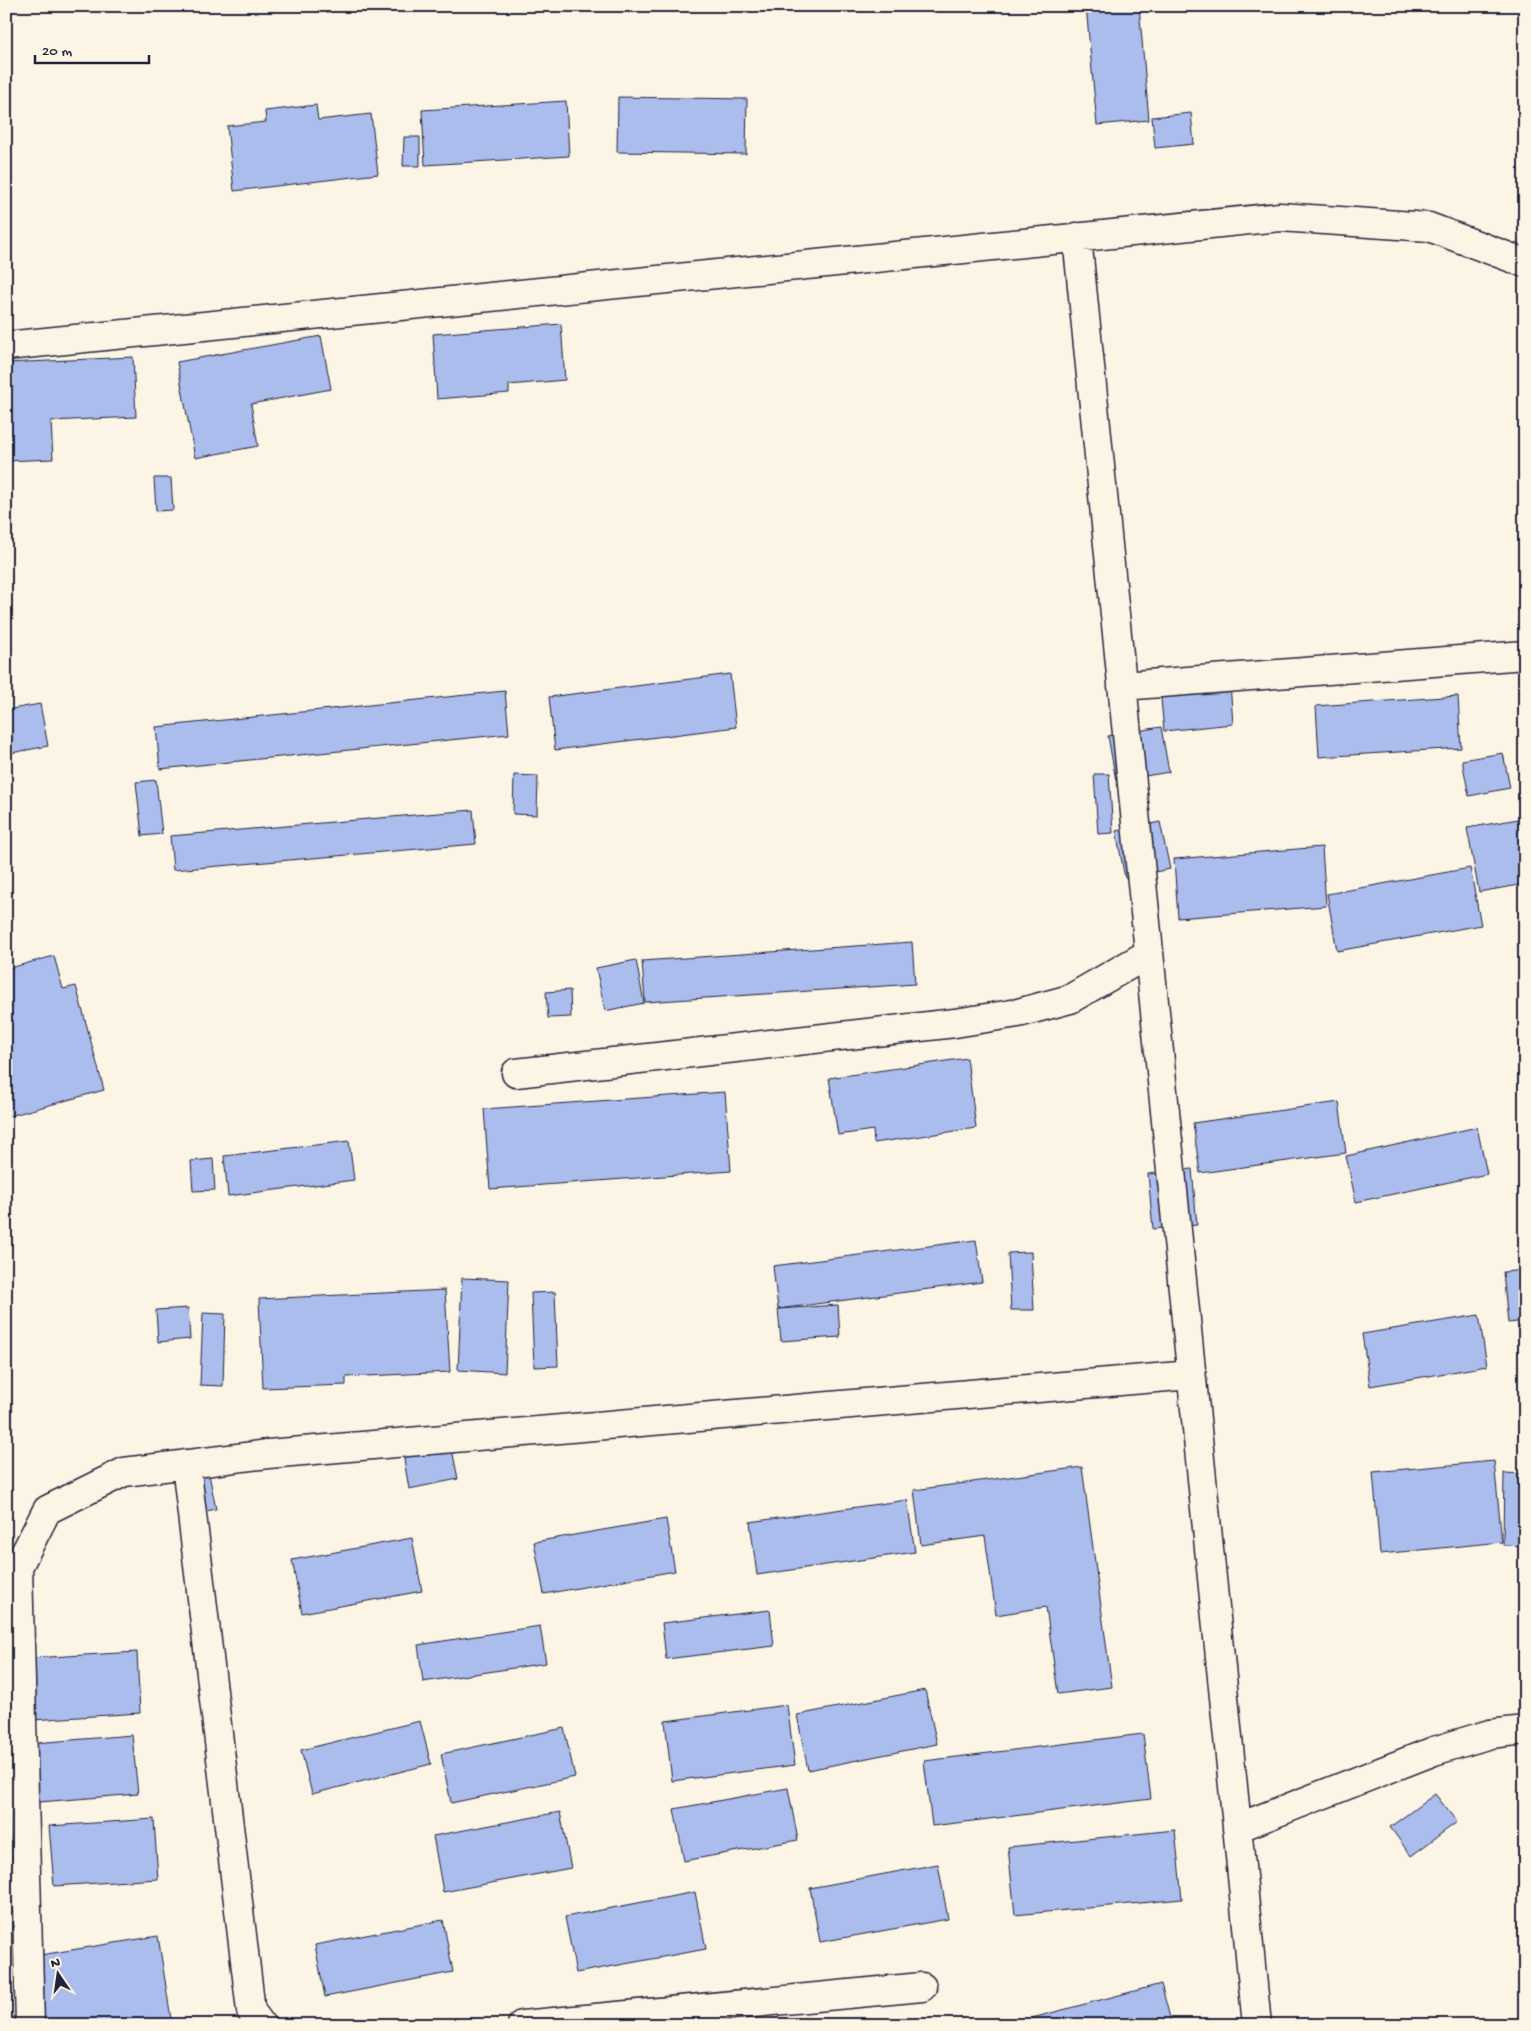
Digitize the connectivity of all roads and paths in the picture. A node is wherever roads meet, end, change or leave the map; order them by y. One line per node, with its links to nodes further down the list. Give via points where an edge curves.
1 (1077, 237): 2 (street, via 1280,218 1429,227); 3 (street); 5 (street)
2 (1525, 263)
3 (6, 346)
4 (1525, 656): 5 (street)
5 (1122, 686): 6 (street)
6 (1148, 954): 7 (street, via 1070,999 1018,1013); 8 (street)
7 (516, 1073)
8 (1191, 1375): 9 (street, via 268,1454); 11 (street)
9 (186, 1464): 13 (street, via 124,1472 47,1510 18,1567); 14 (street, via 251,2011)
10 (1525, 1730): 11 (street, via 1490,1734 1434,1751)
11 (1237, 1828): 16 (street)
12 (922, 1987): 15 (street)
13 (30, 2025)
14 (261, 2025)
15 (522, 2025)
16 (1257, 2025)

